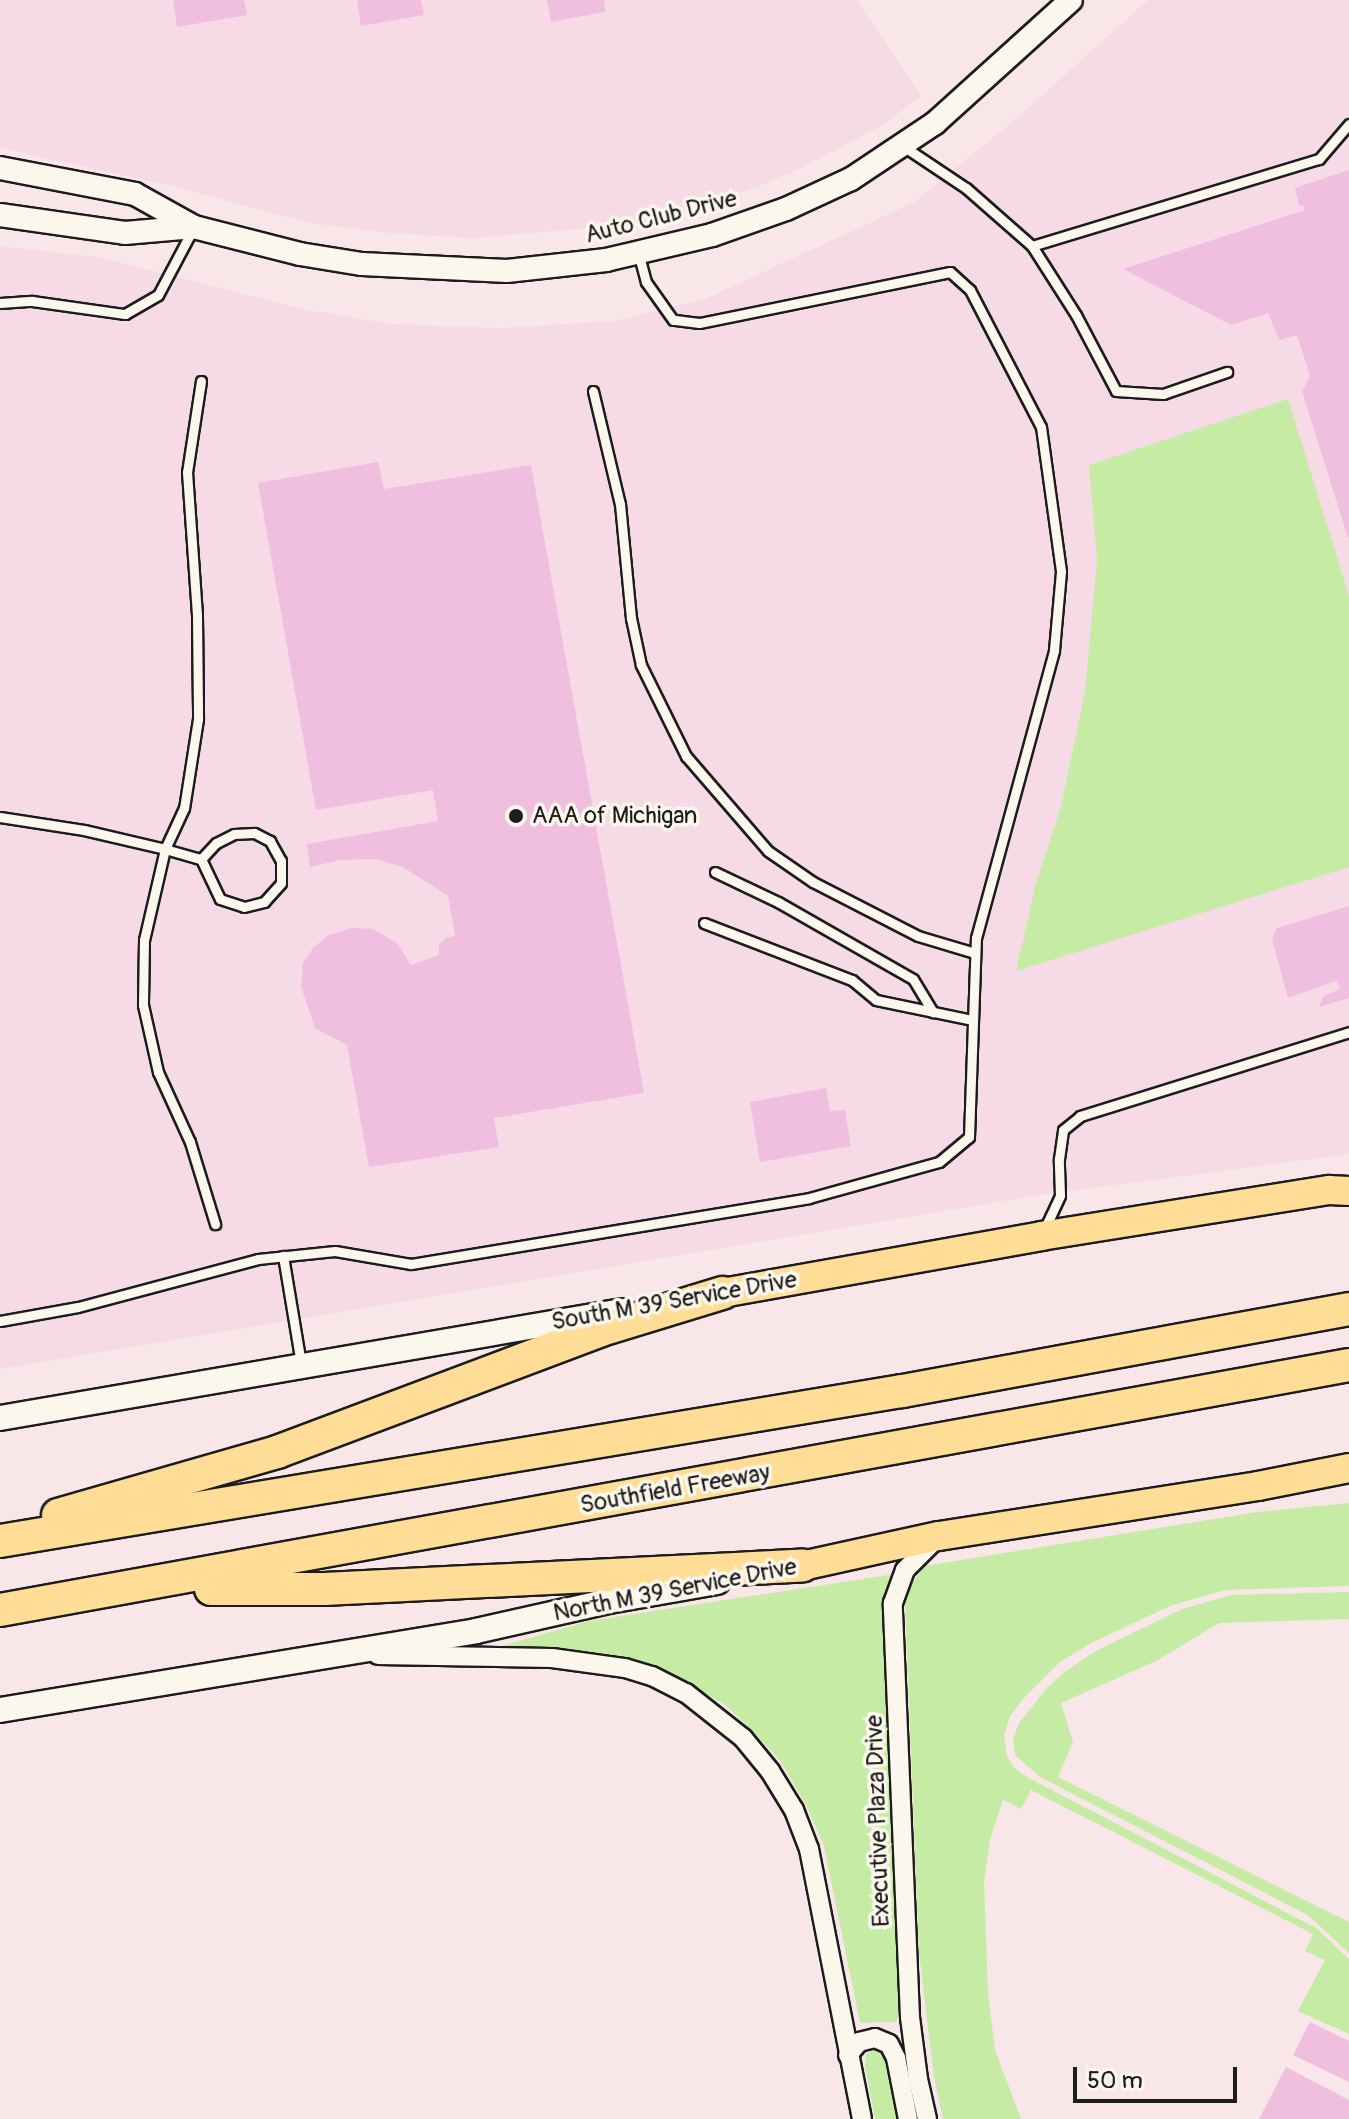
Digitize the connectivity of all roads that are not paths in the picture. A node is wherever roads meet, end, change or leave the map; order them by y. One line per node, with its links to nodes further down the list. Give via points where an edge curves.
1 (1071, 0): 3 (street, Auto Club Drive, via 973,91)
2 (1349, 124): 7 (lane, via 1319,159)
3 (903, 146): 7 (lane, via 966,188); 8 (street, Auto Club Drive, via 851,179 786,209)
4 (0, 168): 6 (street, Auto Club Drive, via 135,194)
5 (0, 215): 6 (street, Auto Club Drive, via 125,233)
6 (194, 227): 8 (street, Auto Club Drive, via 300,254 409,269 544,269); 9 (lane, via 158,295 125,314 32,301)
7 (1032, 246): 10 (lane, via 1116,391 1163,394)
8 (638, 253): 18 (lane, via 646,282 673,320 699,323 950,272 970,290 1041,427 1061,571 1054,650)
9 (0, 303)
10 (1227, 372)
11 (201, 381): 14 (lane, via 187,472 198,719 184,808)
12 (593, 391): 18 (lane, via 620,504 641,665 686,756 768,851 813,882 918,936)
13 (0, 817): 14 (lane)
14 (165, 849): 15 (lane); 23 (lane, via 144,940 143,1005 158,1072 190,1142)
15 (201, 859): 15 (lane, via 220,899 244,907 264,902 281,883 281,861 270,841 254,833 234,834)
16 (715, 872): 19 (lane, via 913,979)
17 (704, 923): 19 (lane, via 852,980 876,1000)
18 (975, 953): 20 (lane)
19 (933, 1012): 20 (lane)
20 (973, 1020): 25 (lane, via 969,1137 939,1162 809,1198 411,1264 335,1251)
21 (1349, 1032): 24 (lane, via 1080,1116 1063,1130 1060,1195)
22 (1342, 1189): 24 (main road, South M 39 Service Drive)
23 (215, 1224)
24 (1041, 1236): 26 (main road, South M 39 Service Drive)
25 (283, 1256): 28 (lane); 30 (lane)
26 (722, 1293): 30 (main road, South M 39 Service Drive); 36 (highway, via 601,1330 323,1437 85,1506)
27 (1349, 1309): 36 (highway, via 902,1391)
28 (0, 1321)
29 (1349, 1365): 38 (highway, Southfield Freeway)
30 (302, 1366): 31 (main road, South M 39 Service Drive)
31 (0, 1418)
32 (1349, 1468): 34 (main road, North M 39 Service Drive)
33 (1349, 1482): 34 (main road)
34 (1258, 1486): 35 (main road, North M 39 Service Drive)
35 (939, 1536): 37 (main road, North M 39 Service Drive); 45 (street, Executive Plaza Drive, via 905,1570 893,1603 910,2017)
36 (0, 1538)
37 (802, 1566): 38 (highway, via 324,1589); 40 (main road, North M 39 Service Drive)
38 (124, 1590): 39 (highway, Southfield Freeway)
39 (0, 1610)
40 (339, 1654): 41 (main road, North M 39 Service Drive); 42 (street, via 589,1661 652,1676 711,1710 743,1738 794,1810 817,1876)
41 (0, 1710)
42 (848, 2055): 43 (street); 44 (street, via 859,2042 875,2038 889,2044)
43 (862, 2119)
44 (908, 2119)
45 (927, 2119)

